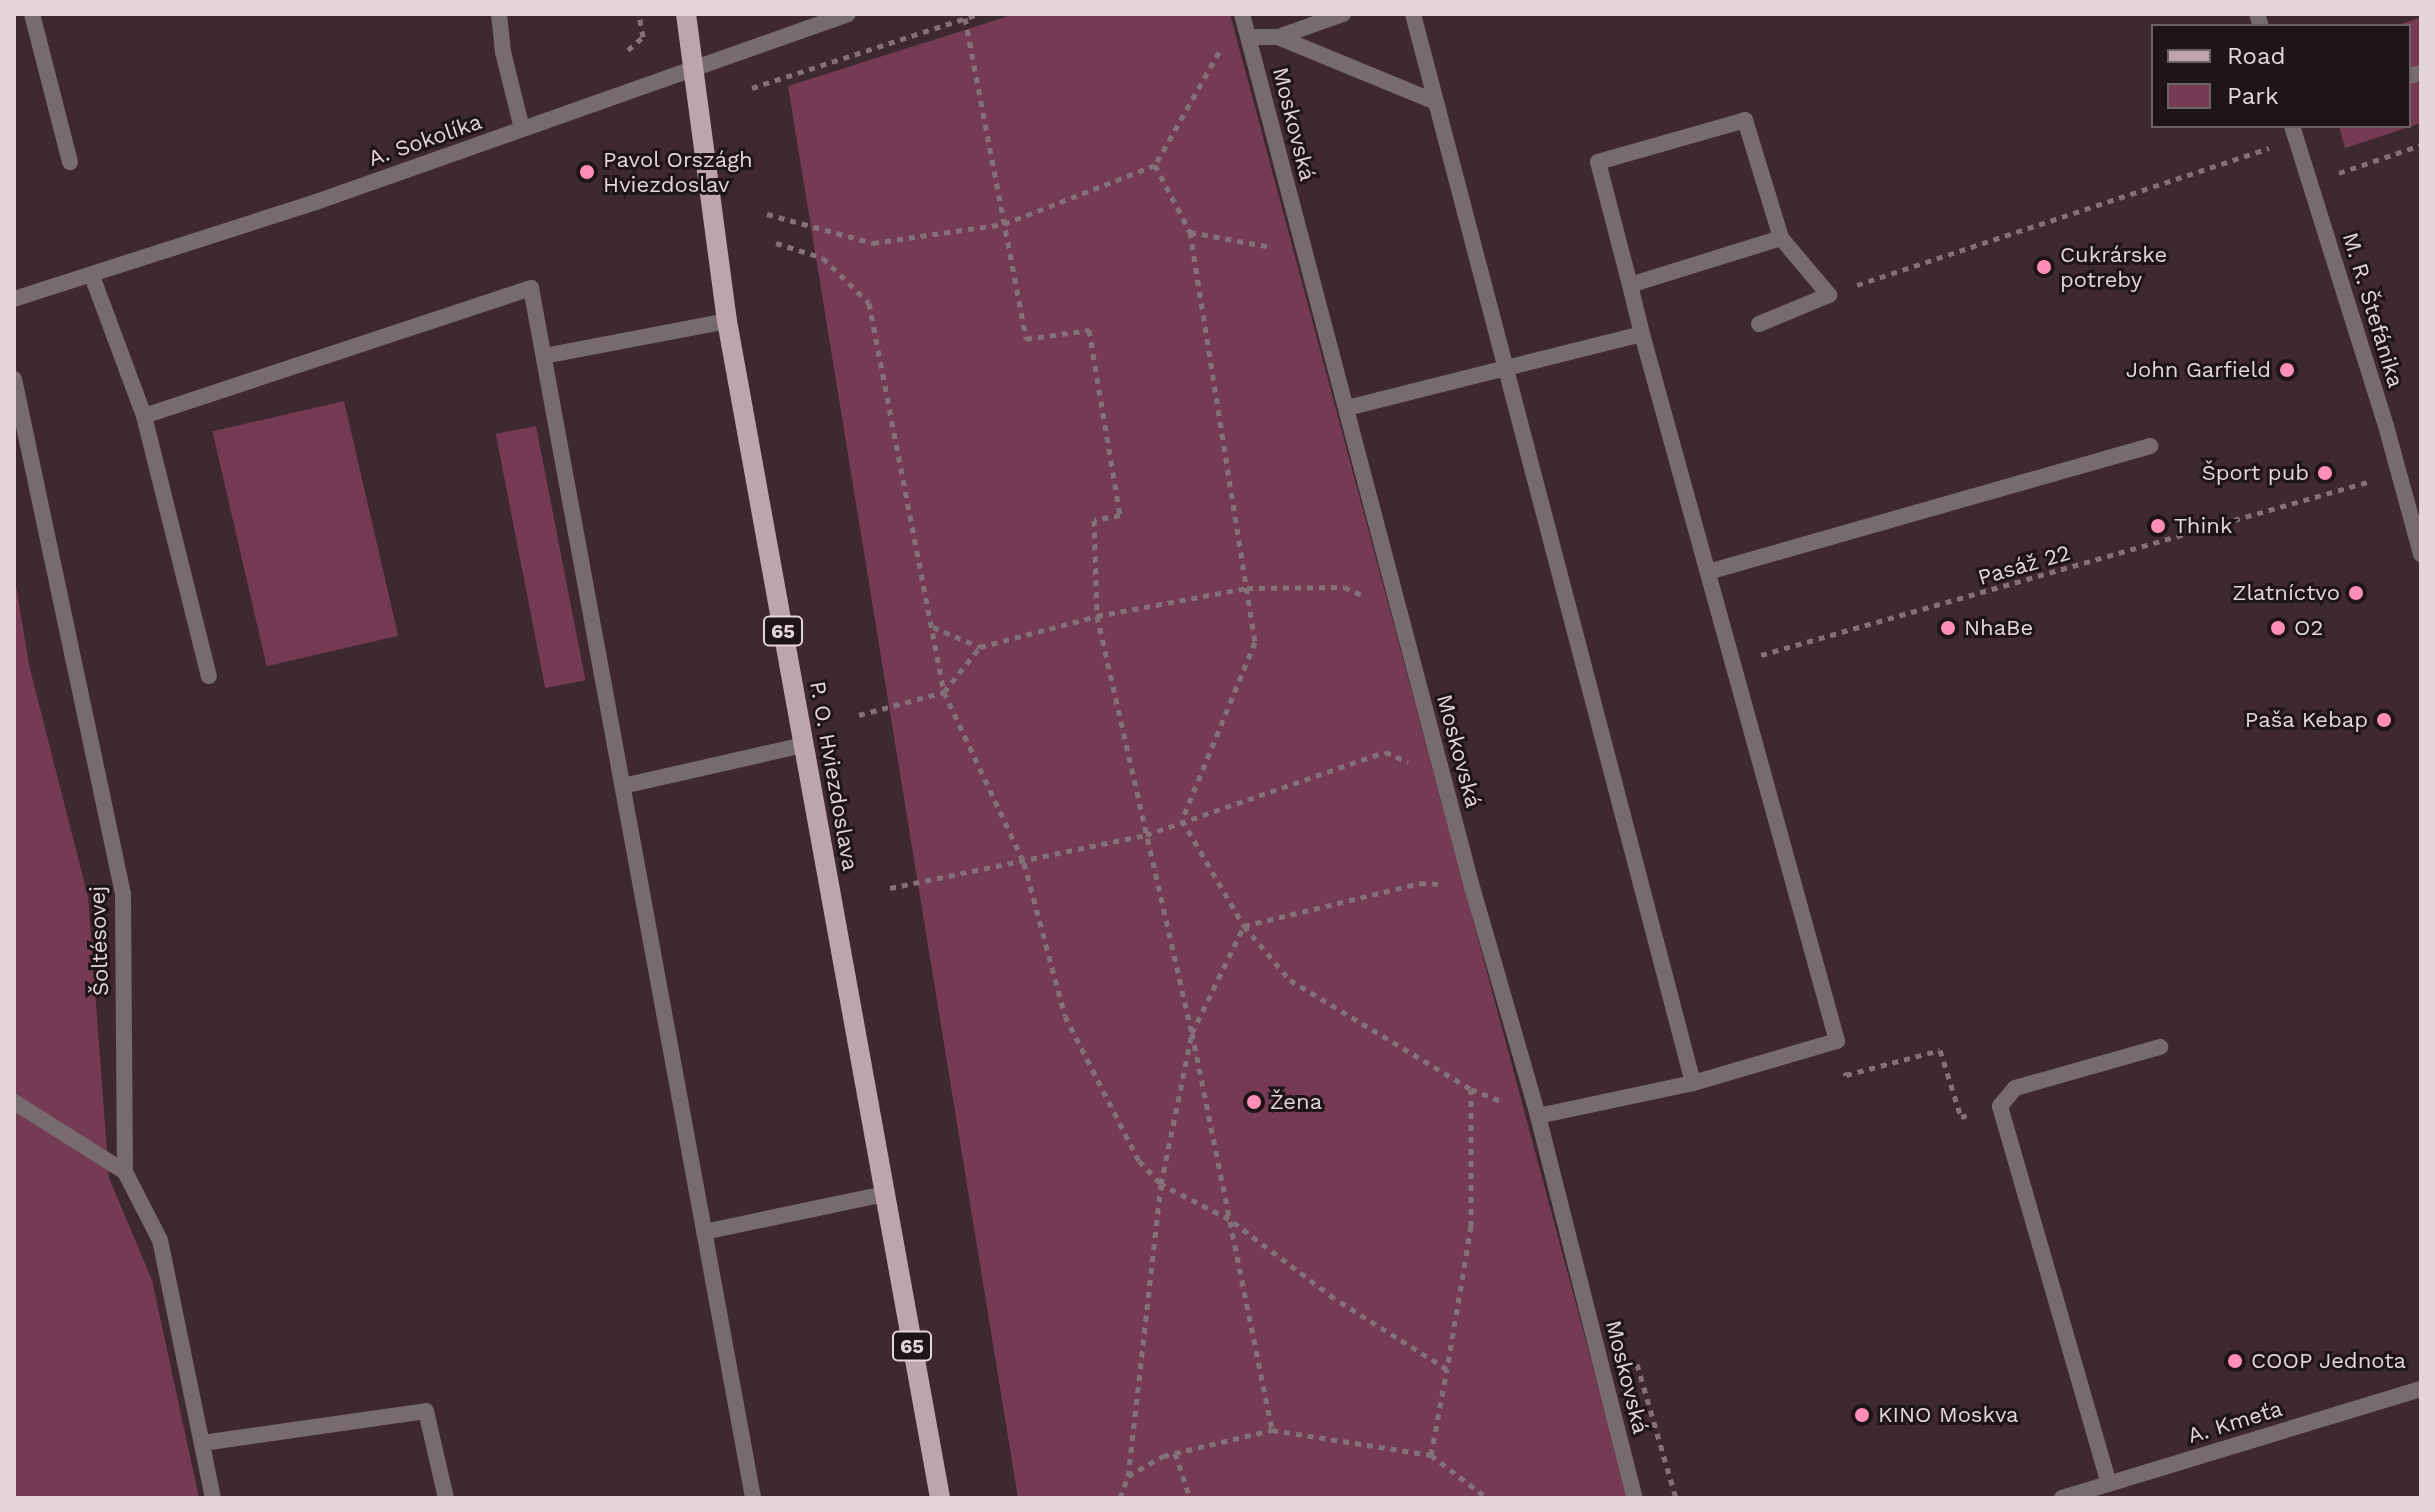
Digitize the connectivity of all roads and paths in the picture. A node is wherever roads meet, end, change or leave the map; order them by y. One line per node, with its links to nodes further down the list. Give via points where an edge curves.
1 (32, 14): 21 (street)
2 (499, 14): 18 (street)
3 (639, 14): 14 (path, via 643,37)
4 (686, 14): 15 (main road, P. O. Hviezdoslava / 65)
5 (848, 14): 15 (street, A. Sokolíka)
6 (978, 14): 10 (path)
7 (1242, 14): 11 (street, Moskovská)
8 (1343, 14): 12 (street)
9 (1413, 14): 17 (street)
10 (965, 18): 16 (path); 25 (path)
11 (1249, 37): 12 (street); 29 (street, Moskovská)
12 (1278, 37): 17 (street)
13 (1216, 40): 22 (path, via 1219,53)
14 (628, 50)
15 (692, 67): 18 (street, A. Sokolíka); 34 (main road, P. O. Hviezdoslava / 65)
16 (752, 88)
17 (1436, 102): 38 (street)
18 (522, 129): 30 (street, A. Sokolíka)
19 (2294, 132): 23 (street, M. R. Štefánika); 32 (path)
20 (2421, 145): 23 (path)
21 (70, 162)
22 (1155, 165): 25 (path); 26 (path)
23 (2310, 183): 43 (street, M. R. Štefánika)
24 (767, 214): 25 (path, via 873,243)
25 (1004, 224): 48 (path, via 1026,339 1089,330 1120,515 1094,520)
26 (1190, 232): 29 (path); 46 (path)
27 (1781, 238): 31 (street); 31 (street, via 1745,120 1598,162); 32 (street)
28 (776, 243): 49 (path, via 823,258 869,303)
29 (1305, 254): 40 (street, Moskovská)
30 (92, 276): 33 (street, A. Sokolíka); 41 (street)
31 (1630, 285): 36 (street)
32 (1829, 295): 35 (street)
33 (14, 299)
34 (727, 321): 37 (street); 55 (main road, P. O. Hviezdoslava / 65)
35 (1759, 324)
36 (1642, 334): 38 (street); 45 (street)
37 (544, 356): 41 (street, via 531,288); 57 (street)
38 (1506, 367): 40 (street); 67 (street)
39 (14, 379): 71 (street, Šoltésovej, via 123,894)
40 (1347, 408): 47 (street, Moskovská)
41 (144, 416): 52 (street)
42 (2150, 446): 45 (street)
43 (2398, 471): 44 (street, M. R. Štefánika); 51 (path, Pasáž 22)
44 (2421, 554)
45 (1708, 572): 65 (street)
46 (1247, 588): 47 (path, via 1344,587); 48 (path); 58 (path, via 1255,642)
47 (1400, 614): 56 (street, Moskovská)
48 (1097, 616): 50 (path); 59 (path)
49 (932, 627): 50 (path); 53 (path)
50 (980, 647): 53 (path)
51 (1784, 649)
52 (209, 676)
53 (944, 692): 54 (path); 60 (path)
54 (859, 715)
55 (804, 745): 57 (street); 73 (main road, P. O. Hviezdoslava / 65)
56 (1443, 776): 58 (path, via 1385,752); 61 (street, Moskovská)
57 (623, 786): 75 (street)
58 (1182, 820): 59 (path); 63 (path)
59 (1146, 835): 60 (path); 64 (path)
60 (1024, 863): 62 (path); 72 (path, via 1065,1016 1139,1161)
61 (1472, 887): 63 (path, via 1420,883); 70 (street, Moskovská)
62 (890, 888)
63 (1244, 926): 64 (path); 76 (path, via 1290,980 1471,1089 1471,1226)
64 (1192, 1033): 72 (path); 74 (path)
65 (1837, 1041): 67 (street); 69 (path, via 1846,1075 1940,1050 1961,1117)
66 (2160, 1047): 69 (street, via 2015,1088)
67 (1693, 1083): 70 (street)
68 (14, 1102): 71 (street)
69 (2000, 1106): 83 (street)
70 (1538, 1116): 91 (street, Moskovská)
71 (125, 1172): 79 (street, Šoltésovej, via 160,1240)
72 (1161, 1184): 74 (path); 82 (path)
73 (884, 1194): 75 (street); 87 (main road, P. O. Hviezdoslava / 65)
74 (1229, 1219): 76 (path, via 1334,1298); 78 (path)
75 (704, 1232): 86 (street)
76 (1447, 1369): 81 (path)
77 (2421, 1389): 83 (street, A. Kmeťa)
78 (1272, 1430): 80 (path); 81 (path)
79 (202, 1443): 84 (street, Šoltésovej); 85 (street, via 426,1411)
80 (1175, 1453): 82 (path); 89 (path)
81 (1431, 1455): 90 (path)
82 (1128, 1476): 88 (path)
83 (2109, 1484): 92 (street, A. Kmeťa)
84 (213, 1498)
85 (446, 1498)
86 (753, 1498)
87 (940, 1498)
88 (1120, 1498)
89 (1190, 1498)
90 (1487, 1498)
91 (1635, 1498)
92 (2062, 1498)

